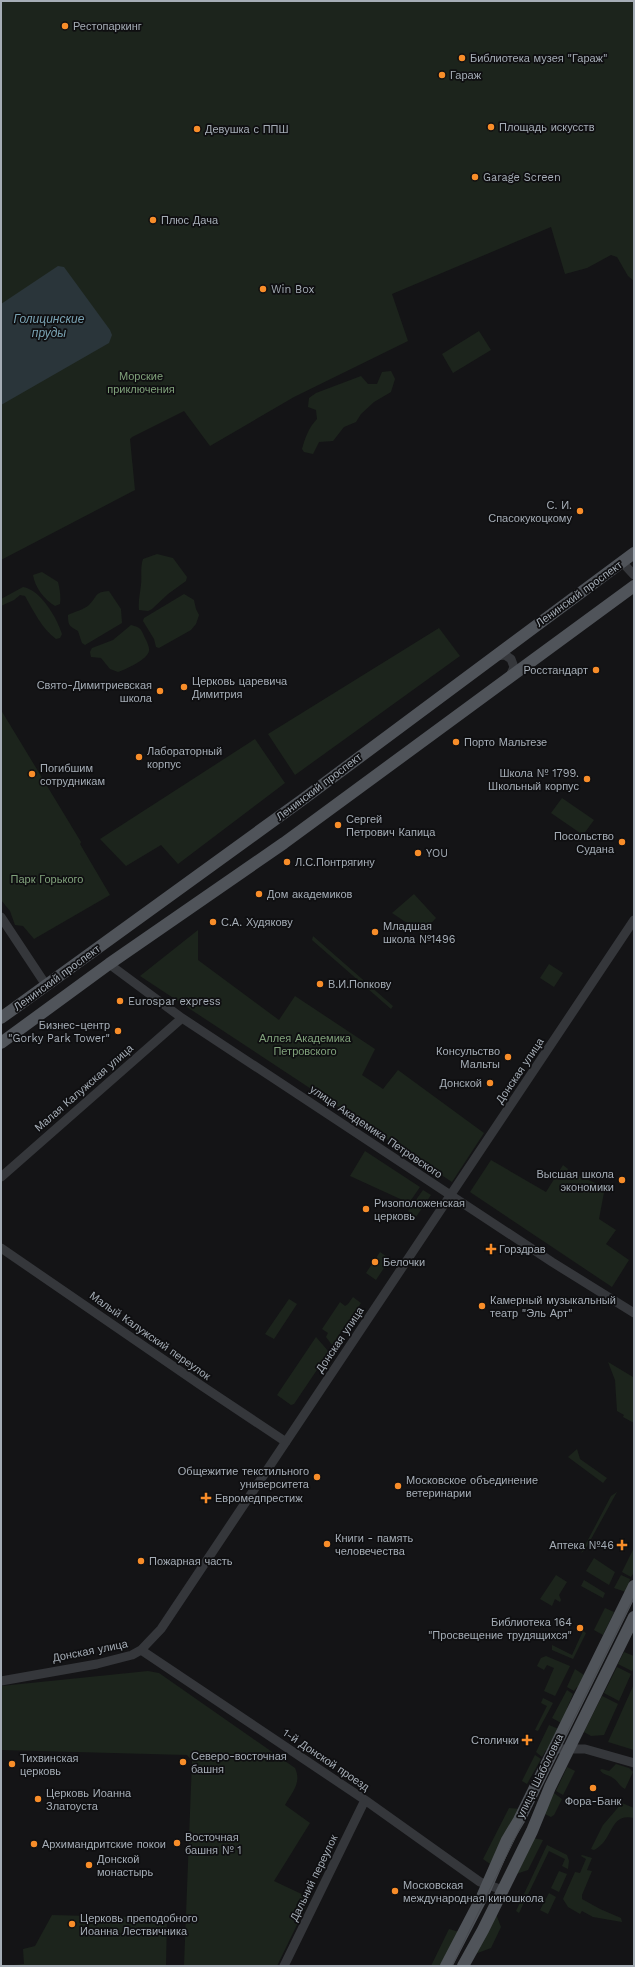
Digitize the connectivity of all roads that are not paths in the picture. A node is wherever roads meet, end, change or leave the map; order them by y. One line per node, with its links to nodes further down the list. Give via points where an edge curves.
1 (634, 553): 2 (main road, Ленинский проспект)
2 (622, 562): 3 (street); 5 (main road, Ленинский проспект)
3 (634, 575)
4 (634, 586): 6 (main road, Ленинский проспект)
5 (495, 656): 6 (street, via 505,655 511,659 514,667); 10 (main road, Ленинский проспект, via 302,800)
6 (510, 676): 9 (main road, Ленинский проспект, via 284,843)
7 (1, 917): 10 (street)
8 (634, 920): 15 (street, Донская улица)
9 (109, 964): 12 (street, улица Академика Петровского); 13 (main road, Ленинский проспект)
10 (46, 985): 11 (main road, Ленинский проспект)
11 (1, 1018)
12 (182, 1018): 14 (street, Малая Калужская улица); 15 (street, улица Академика Петровского)
13 (1, 1043)
14 (1, 1177)
15 (451, 1196): 17 (street, улица Академика Петровского); 18 (street, Донская улица)
16 (1, 1248): 18 (street, Малый Калужский переулок)
17 (634, 1313)
18 (286, 1442): 21 (street, Донская улица, via 161,1629)
19 (634, 1586): 24 (main road, улица Шаболовка)
20 (634, 1617): 23 (main road, улица Шаболовка)
21 (142, 1650): 22 (street, Донская улица, via 97,1664); 28 (street, 1-й Донской проезд)
22 (1, 1680)
23 (575, 1735): 25 (main road, улица Шаболовка); 26 (street)
24 (554, 1749): 25 (street); 29 (main road, улица Шаболовка)
25 (569, 1749): 26 (street); 31 (main road, улица Шаболовка, via 532,1831)
26 (585, 1749): 27 (street)
27 (634, 1763)
28 (365, 1800): 30 (street, 1-й Донской проезд); 32 (street, Дальний переулок)
29 (493, 1868): 30 (street, via 484,1875); 31 (main road, улица Шаболовка)
30 (471, 1876): 31 (street, 1-й Донской проезд)
31 (497, 1889): 33 (main road, улица Шаболовка); 34 (main road, улица Шаболовка)
32 (284, 1966)
33 (446, 1966)
34 (463, 1966)

